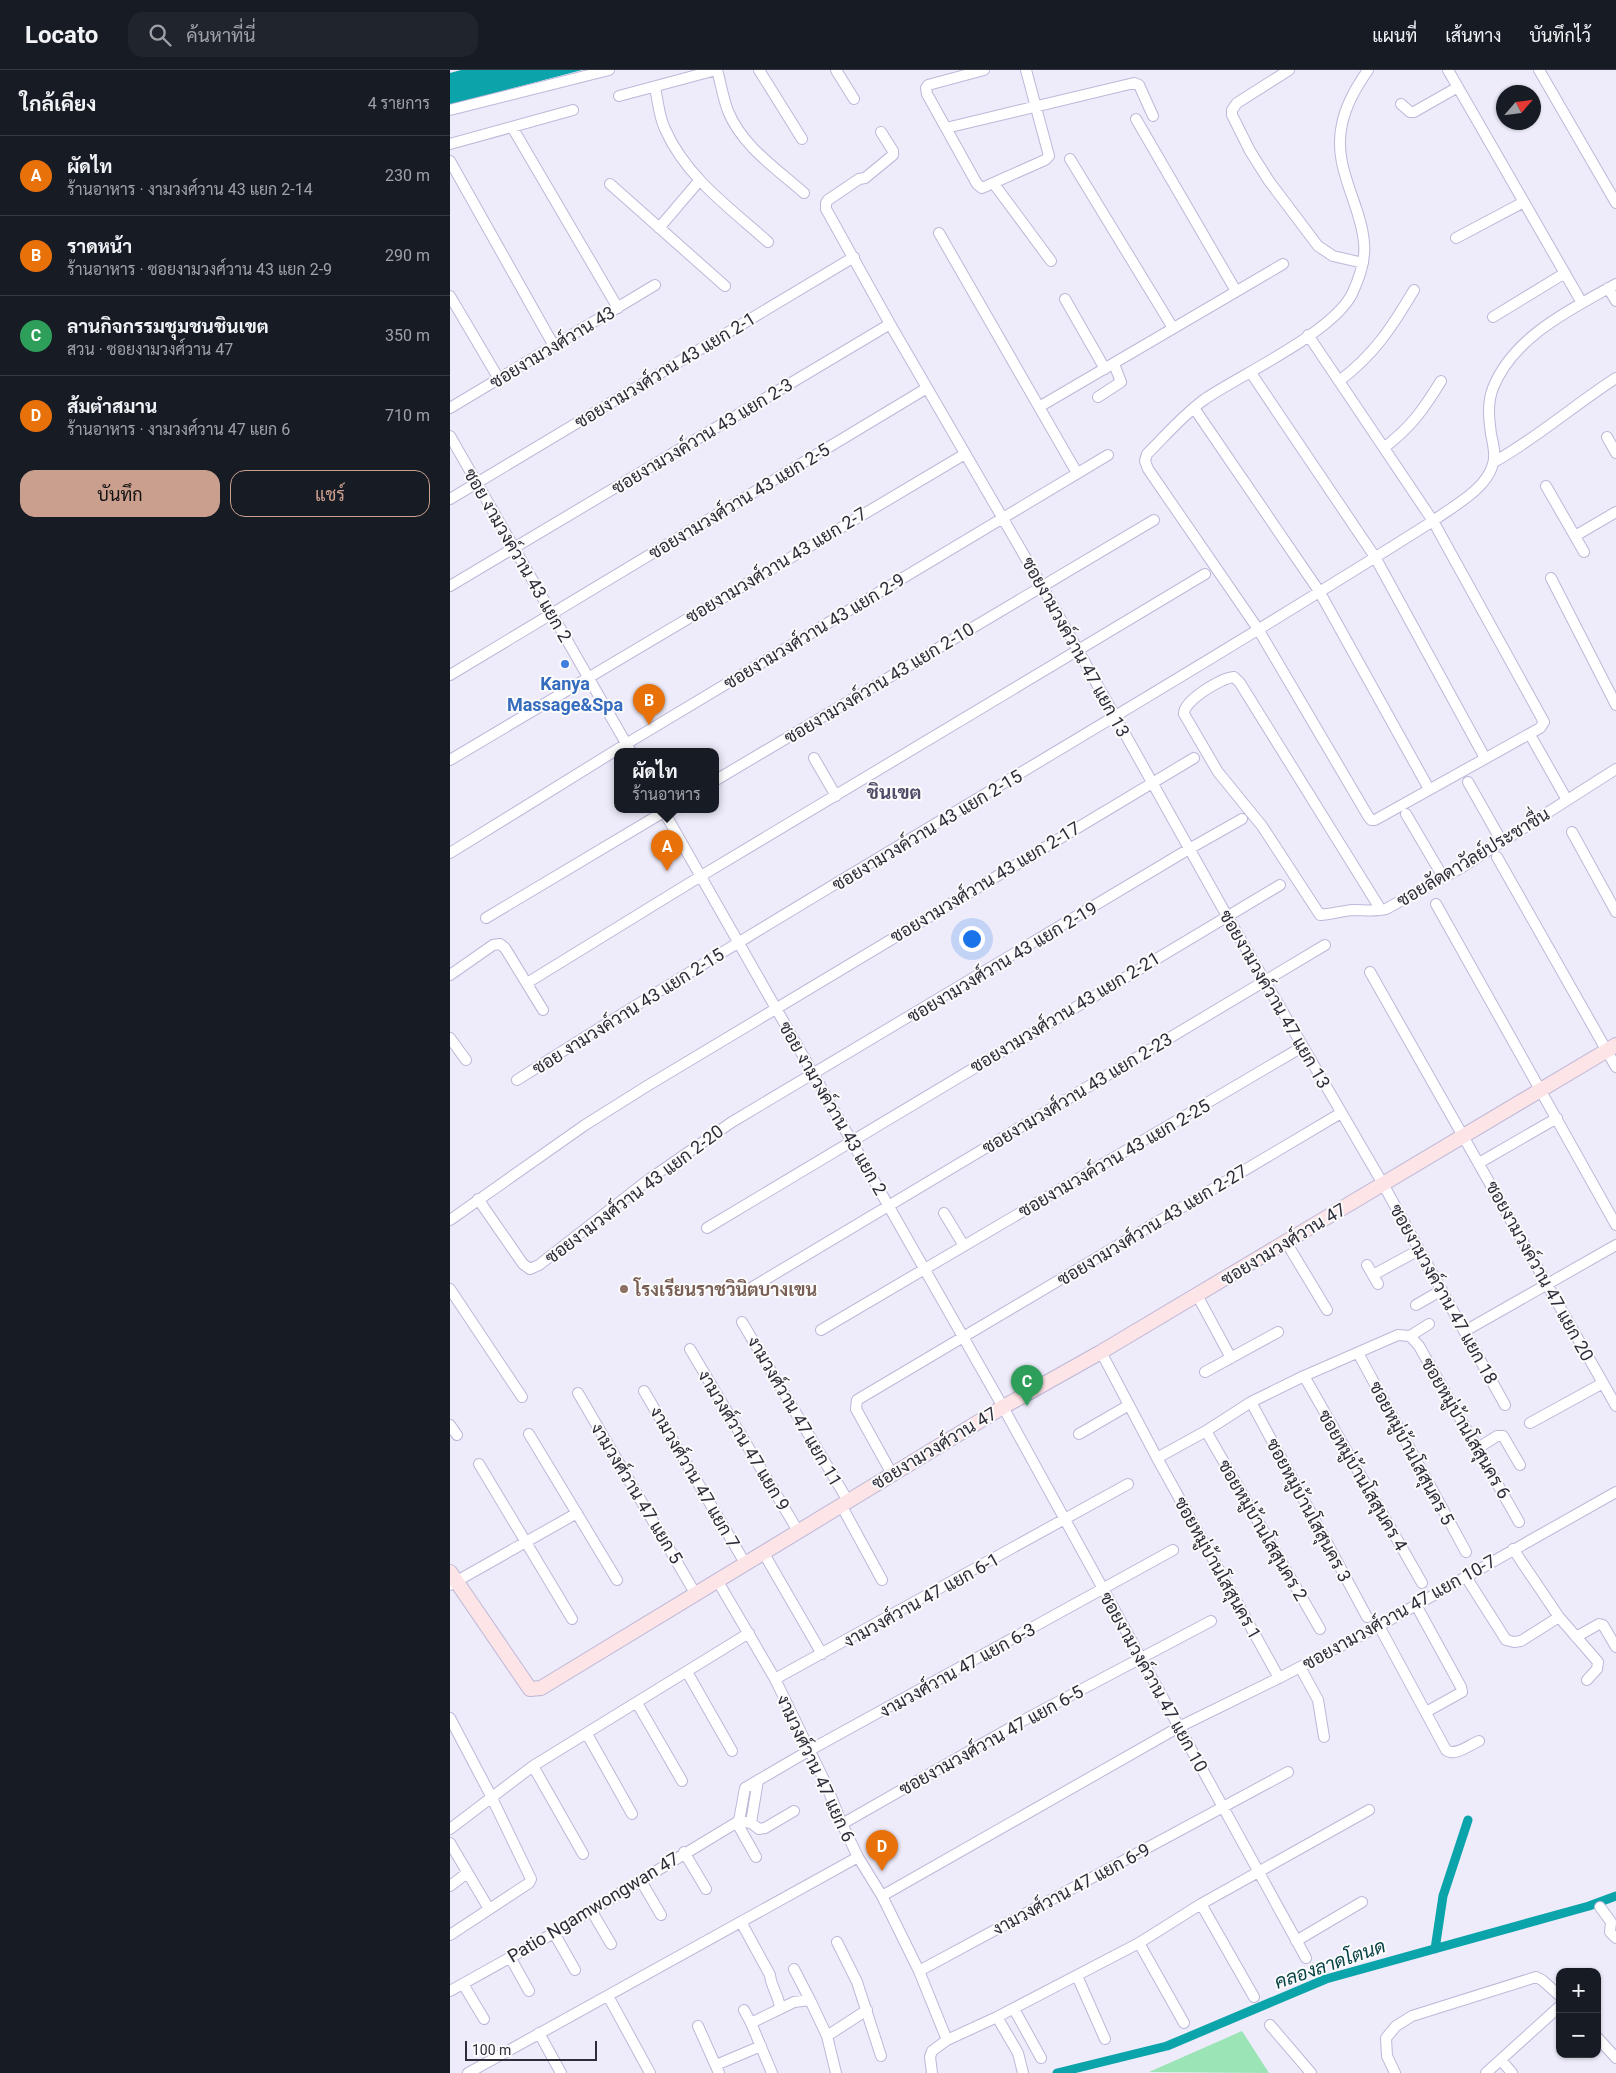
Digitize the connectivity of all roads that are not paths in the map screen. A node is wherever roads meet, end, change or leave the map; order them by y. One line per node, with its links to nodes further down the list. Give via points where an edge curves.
1 (609, 70): 17 (street)
2 (717, 70): 12 (street); 31 (street, via 735,126 760,154)
3 (759, 70): 24 (street)
4 (836, 70): 14 (street)
5 (984, 70): 22 (street, via 926,88)
6 (1026, 70): 16 (street)
7 (1290, 70): 40 (street, via 1237,103 1232,115 1269,181 1318,246 1333,256)
8 (1368, 70): 40 (street, via 1348,105 1341,126 1340,149 1363,233)
9 (1448, 70): 11 (street)
10 (1538, 70): 33 (street)
11 (1458, 87): 15 (street, via 1414,112); 32 (street)
12 (655, 88): 13 (street); 28 (street, via 664,127 678,154)
13 (619, 96)
14 (854, 99)
15 (1400, 104)
16 (1036, 107): 19 (street, via 1137,83); 22 (street); 30 (street, via 1049,156)
17 (450, 110)
18 (573, 110): 21 (street)
19 (1152, 116)
20 (1136, 119): 47 (street)
21 (512, 127): 25 (street); 52 (street)
22 (946, 128): 30 (street, via 976,184 982,188)
23 (881, 132): 38 (street, ซอยงามวงค์วาน 47 แยก 13, via 893,155 826,204)
24 (802, 139)
25 (450, 144)
26 (1070, 159): 55 (street)
27 (450, 161): 57 (street)
28 (699, 181): 34 (street); 37 (street)
29 (610, 184): 34 (street)
30 (994, 184): 39 (street)
31 (804, 193)
32 (1524, 202): 36 (street); 42 (street)
33 (1616, 203)
34 (659, 228): 44 (street)
35 (939, 233): 66 (street)
36 (1456, 238)
37 (768, 242)
38 (854, 257): 54 (street, ซอยงามวงค์วาน 47 แยก 13); 77 (street, ซอยงามวงศ์วาน 43 แยก 2-1)
39 (1051, 261)
40 (1363, 263): 56 (street, via 1352,295 1344,306)
41 (1283, 264): 47 (street)
42 (1565, 273): 51 (street); 53 (street)
43 (655, 286): 52 (street, ซอยงามวงศ์วาน 43)
44 (725, 286)
45 (1612, 286): 50 (street); 51 (street)
46 (1414, 290): 62 (street, via 1373,352)
47 (1236, 291): 55 (street)
48 (450, 296): 61 (street)
49 (1065, 299): 58 (street)
50 (1616, 302)
51 (1582, 303): 75 (street, via 1521,346 1493,388 1489,403)
52 (618, 308): 57 (street, ซอยงามวงศ์วาน 43)
53 (1493, 316)
54 (890, 324): 64 (street, ซอยงามวงค์วาน 47 แยก 13); 85 (street, ซอยงามวงค์วาน 43 แยก 2-3)
55 (1173, 328): 58 (street)
56 (1308, 336): 59 (street); 62 (street)
57 (554, 346): 61 (street, ซอยงามวงศ์วาน 43)
58 (1109, 366): 65 (street, via 1121,382); 66 (street)
59 (1250, 373): 68 (street); 87 (street)
60 (1616, 378): 75 (street, via 1587,396 1533,439)
61 (498, 379): 67 (street, ซอยงามวงศ์วาน 43)
62 (1339, 381): 71 (street)
63 (1441, 381): 71 (street, via 1416,419)
64 (927, 388): 73 (street, ซอยงามวงค์วาน 47 แยก 13); 93 (street, ซอยงามวงศ์วาน 43 แยก 2-5)
65 (1098, 397)
66 (1039, 407): 76 (street)
67 (450, 408)
68 (1194, 408): 92 (street); 94 (street, via 1147,454 1145,461)
69 (450, 436): 77 (street, ซอย งามวงค์วาน 43 แยก 2)
70 (1607, 437): 72 (street)
71 (1384, 447): 83 (street)
72 (1616, 453)
73 (965, 454): 81 (street, ซอยงามวงค์วาน 47 แยก 13); 97 (street, ซอยงามวงศ์วาน 43 แยก 2-7)
74 (1108, 455): 76 (street, ซอยงามวงศ์วาน 43 แยก 2-9)
75 (1494, 462): 83 (street, ซอยงามวงค์วาน 43 แยก 2-15, via 1484,482)
76 (1077, 473): 81 (street, ซอยงามวงศ์วาน 43 แยก 2-9)
77 (477, 483): 79 (street, ซอยงามวงศ์วาน 43 แยก 2-1); 85 (street, ซอย งามวงค์วาน 43 แยก 2)
78 (1546, 486): 84 (street)
79 (450, 499)
80 (1616, 512): 84 (street)
81 (1003, 518): 91 (street, ซอยงามวงค์วาน 47 แยก 13); 101 (street, ซอยงามวงศ์วาน 43 แยก 2-9)
82 (1154, 520): 91 (street, ซอยงามวงค์วาน 43 แยก 2-10)
83 (1433, 521): 87 (street, ซอยงามวงค์วาน 43 แยก 2-15); 105 (street, via 1544,722 1540,728)
84 (1575, 536): 86 (street)
85 (514, 547): 90 (street, ซอยงามวงค์วาน 43 แยก 2-3); 93 (street, ซอย งามวงค์วาน 43 แยก 2)
86 (1584, 552)
87 (1375, 558): 92 (street, ซอยงามวงค์วาน 43 แยก 2-15); 105 (street)
88 (1205, 574): 95 (street)
89 (1551, 578): 98 (street)
90 (450, 586)
91 (1042, 586): 95 (street, ซอยงามวงค์วาน 47 แยก 13); 108 (street, ซอยงามวงค์วาน 43 แยก 2-10)
92 (1319, 591): 94 (street, ซอยงามวงค์วาน 43 แยก 2-15); 111 (street)
93 (552, 614): 96 (street, ซอยงามวงศ์วาน 43 แยก 2-5); 97 (street, ซอย งามวงค์วาน 43 แยก 2)
94 (1258, 629): 99 (street, ซอยงามวงค์วาน 43 แยก 2-15); 111 (street, via 1372,820)
95 (1078, 651): 99 (street, ซอยงามวงค์วาน 47 แยก 13); 112 (street)
96 (450, 675)
97 (588, 677): 101 (street, ซอย งามวงค์วาน 43 แยก 2); 106 (street, ซอยงามวงศ์วาน 43 แยก 2-7)
98 (1616, 705)
99 (1115, 717): 109 (street, ซอยงามวงค์วาน 47 แยก 13); 131 (street, ซอยงามวงค์วาน 43 แยก 2-15)
100 (1533, 740): 113 (street)
101 (628, 748)
102 (614, 756): 121 (street, ซอยงามวงศ์วาน 43 แยก 2-9)
103 (814, 758): 112 (street)
104 (1194, 758): 109 (street, ซอยงามวงศ์วาน 43 แยก 2-17)
105 (1485, 758): 111 (street)
106 (450, 760)
107 (1616, 770): 113 (street, ซอยลัดดาวัลย์ประชาชื่น)
108 (719, 778)
109 (1152, 782): 120 (street, ซอยงามวงค์วาน 47 แยก 13); 137 (street, ซอยงามวงศ์วาน 43 แยก 2-17)
110 (1468, 782): 119 (street)
111 (1429, 789)
112 (836, 796): 123 (street)
113 (1567, 800): 119 (street, ซอยลัดดาวัลย์ประชาชื่น)
114 (660, 813): 130 (street)
115 (667, 813): 123 (street, ซอย งามวงค์วาน 43 แยก 2)
116 (1406, 814): 124 (street)
117 (1242, 819): 120 (street, ซอยงามวงศ์วาน 43 แยก 2-19)
118 (1572, 832): 128 (street)
119 (1502, 842): 124 (street, ซอยลัดดาวัลย์ประชาชื่น)
120 (1189, 849): 129 (street, ซอยงามวงค์วาน 47 แยก 13); 144 (street, ซอยงามวงศ์วาน 43 แยก 2-19)
121 (450, 853)
122 (1497, 857): 141 (street)
123 (701, 876): 131 (street, ซอย งามวงค์วาน 43 แยก 2); 136 (street)
124 (1443, 877): 127 (street, ซอยลัดดาวัลย์ประชาชื่น)
125 (1280, 885): 129 (street, ซอยงามวงศ์วาน 43 แยก 2-21)
126 (1436, 904): 146 (street)
127 (1381, 910): 127 (street, ซอยลัดดาวัลย์ประชาชื่น, via 1320,915 1262,826 1218,772 1184,714 1186,705 1225,679 1234,677 1240,683)
128 (1616, 912)
129 (1227, 916): 135 (street, ซอยงามวงค์วาน 47 แยก 13); 150 (street, ซอยงามวงศ์วาน 43 แยก 2-21)
130 (486, 918)
131 (739, 942): 137 (street, ซอย งามวงค์วาน 43 แยก 2); 145 (street, ซอย งามวงค์วาน 43 แยก 2-15)
132 (1325, 945): 135 (street, ซอยงามวงศ์วาน 43 แยก 2-23)
133 (1370, 972): 149 (street, ซอยงามวงค์วาน 47 แยก 20)
134 (450, 975): 136 (street, via 493,945 500,944 506,948)
135 (1265, 980): 140 (street, ซอยงามวงค์วาน 47 แยก 13); 154 (street, ซอยงามวงศ์วาน 43 แยก 2-23)
136 (526, 983): 138 (street)
137 (776, 1008): 144 (street, ซอย งามวงค์วาน 43 แยก 2); 153 (street, ซอยงามวงศ์วาน 43 แยก 2-17, via 585,1125)
138 (543, 1010)
139 (450, 1038): 142 (street)
140 (1302, 1047): 147 (street, ซอยงามวงค์วาน 47 แยก 13); 161 (street, ซอยงามวงค์วาน 43 แยก 2-25)
141 (1611, 1047): 143 (street); 146 (street, ซอยงามวงศ์วาน 47)
142 (466, 1060)
143 (1616, 1067)
144 (814, 1074): 150 (street, ซอย งามวงค์วาน 43 แยก 2); 153 (street, ซอยงามวงศ์วาน 43 แยก 2-20, via 732,1122 648,1180 539,1266 530,1269 523,1264)
145 (517, 1080)
146 (1540, 1090): 148 (street); 149 (street, ซอยงามวงศ์วาน 47)
147 (1341, 1112): 152 (street, ซอยงามวงค์วาน 47 แยก 13); 178 (street, ซอยงามวงศ์วาน 43 แยก 2-27)
148 (1557, 1118): 151 (street); 157 (street)
149 (1463, 1136): 151 (street, ซอยงามวงค์วาน 47 แยก 20); 152 (street, ซอยงามวงศ์วาน 47)
150 (852, 1140): 154 (street, ซอย งามวงค์วาน 43 แยก 2); 158 (street, ซอยงามวงศ์วาน 43 แยก 2-21)
151 (1479, 1163): 165 (street, ซอยงามวงค์วาน 47 แยก 20)
152 (1382, 1184): 159 (street, ซอยงามวงศ์วาน 47); 162 (street, ซอยงามวงค์วาน 47 แยก 18)
153 (478, 1199): 156 (street, ซอยงามวงศ์วาน 43 แยก 2-17)
154 (889, 1206): 164 (street, ซอย งามวงค์วาน 43 แยก 2); 166 (street, ซอยงามวงศ์วาน 43 แยก 2-23)
155 (944, 1213): 161 (street)
156 (451, 1217)
157 (1616, 1225)
158 (707, 1228)
159 (1286, 1242): 169 (street, ซอยงามวงศ์วาน 47); 171 (street)
160 (1616, 1245): 165 (street)
161 (964, 1246): 164 (street, ซอยงามวงค์วาน 43 แยก 2-25)
162 (1419, 1250): 163 (street, via 1375,1280); 168 (street, ซอยงามวงค์วาน 47 แยก 18)
163 (1367, 1265)
164 (925, 1269): 174 (street, ซอยงามวงค์วาน 43 แยก 2-25); 178 (street, ซอย งามวงค์วาน 43 แยก 2)
165 (1547, 1284): 175 (street); 185 (street, ซอยงามวงค์วาน 47 แยก 20)
166 (751, 1288)
167 (450, 1289): 188 (street)
168 (1442, 1290): 170 (street); 175 (street, ซอยงามวงค์วาน 47 แยก 18)
169 (1197, 1295): 180 (street, ซอยงามวงศ์วาน 47); 182 (street)
170 (1416, 1305)
171 (1328, 1310)
172 (742, 1322): 207 (street, งามวงศ์วาน 47 แยก 11)
173 (1429, 1324): 177 (street)
174 (822, 1330)
175 (1465, 1331): 191 (street, ซอยงามวงค์วาน 47 แยก 18)
176 (1278, 1332): 182 (street)
177 (1410, 1336): 181 (street, via 1398,1335); 200 (street, ซอยหมู่บ้านโสสุนคร 6, via 1419,1346)
178 (964, 1337): 193 (street, ซอย งามวงค์วาน 43 แยก 2); 204 (street, ซอยงามวงศ์วาน 43 แยก 2-27, via 857,1400 856,1409)
179 (690, 1349): 211 (street, งามวงศ์วาน 47 แยก 9)
180 (1101, 1352): 190 (street, ซอยหมู่บ้านโสสุนคร 1); 193 (street, ซอยงามวงศ์วาน 47)
181 (1358, 1353): 184 (street); 216 (street, ซอยหมู่บ้านโสสุนคร 5)
182 (1231, 1358): 183 (street)
183 (1205, 1372)
184 (1304, 1376): 189 (street); 223 (street, ซอยหมู่บ้านโสสุนคร 4)
185 (1603, 1383): 192 (street, ซอยงามวงค์วาน 47 แยก 20); 194 (street)
186 (644, 1391): 217 (street, งามวงศ์วาน 47 แยก 7)
187 (578, 1393): 225 (street, งามวงศ์วาน 47 แยก 5)
188 (522, 1397)
189 (1251, 1402): 196 (street); 227 (street, ซอยหมู่บ้านโสสุนคร 3)
190 (1129, 1405): 198 (street); 201 (street, ซอยหมู่บ้านโสสุนคร 1)
191 (1505, 1405)
192 (1616, 1406)
193 (1003, 1407): 204 (street, ซอยงามวงศ์วาน 47); 209 (street, ซอยงามวงค์วาน 47 แยก 10)
194 (1530, 1423)
195 (450, 1425): 199 (street)
196 (1206, 1431): 201 (street); 232 (street, ซอยหมู่บ้านโสสุนคร 2)
197 (529, 1434): 208 (street)
198 (1080, 1434)
199 (457, 1435)
200 (1478, 1448): 203 (street, via 1500,1435); 210 (street, ซอยหมู่บ้านโสสุนคร 6)
201 (1157, 1458): 240 (street, ซอยหมู่บ้านโสสุนคร 1)
202 (479, 1464): 212 (street)
203 (1520, 1465)
204 (892, 1474): 207 (street, ซอยงามวงศ์วาน 47)
205 (1128, 1484): 209 (street, งามวงศ์วาน 47 แยก 6-1)
206 (1616, 1492): 213 (street, ซอยงามวงศ์วาน 47 แยก 10-7)
207 (844, 1503): 211 (street, ซอยงามวงศ์วาน 47); 222 (street, งามวงศ์วาน 47 แยก 11)
208 (577, 1513): 212 (street); 220 (street)
209 (1066, 1520): 224 (street, ซอยงามวงค์วาน 47 แยก 10); 236 (street, งามวงศ์วาน 47 แยก 6-1)
210 (1519, 1522)
211 (798, 1531): 215 (street, ซอยงามวงศ์วาน 47)
212 (527, 1542): 219 (street); 229 (street)
213 (1513, 1549): 218 (street, ซอยงามวงศ์วาน 47 แยก 10-7); 228 (street)
214 (1173, 1550): 224 (street, งามวงศ์วาน 47 แยก 6-3)
215 (764, 1552): 217 (street, ซอยงามวงศ์วาน 47); 236 (street)
216 (1466, 1552)
217 (745, 1562): 221 (street, ซอยงามวงศ์วาน 47)
218 (1466, 1577): 226 (street, ซอยงามวงศ์วาน 47 แยก 10-7); 228 (street, via 1506,1640 1521,1641)
219 (452, 1579): 225 (street, ซอยงามวงศ์วาน 47, via 530,1689 541,1688)
220 (617, 1580)
221 (717, 1580): 225 (street, ซอยงามวงศ์วาน 47); 233 (street, งามวงศ์วาน 47 แยก 6)
222 (882, 1580)
223 (1422, 1583)
224 (1104, 1589): 237 (street, ซอยงามวงค์วาน 47 แยก 10); 250 (street, งามวงศ์วาน 47 แยก 6-3)
225 (695, 1593)
226 (1416, 1605): 231 (street, ซอยงามวงศ์วาน 47 แยก 10-7); 244 (street, via 1462,1687 1462,1692)
227 (1367, 1617)
228 (1559, 1617): 234 (street)
229 (572, 1619)
230 (1211, 1621): 237 (street, ซอยงามวงศ์วาน 47 แยก 6-5)
231 (1380, 1626): 238 (street, ซอยงามวงศ์วาน 47 แยก 10-7); 244 (street)
232 (1320, 1628)
233 (749, 1633): 239 (street); 241 (street, งามวงศ์วาน 47 แยก 6)
234 (1576, 1637): 235 (street, via 1598,1624 1603,1625); 242 (street, via 1598,1662 1598,1669)
235 (1616, 1647)
236 (822, 1654): 241 (street, งามวงศ์วาน 47 แยก 6-1)
237 (1140, 1657): 246 (street, ซอยงามวงค์วาน 47 แยก 10); 263 (street, ซอยงามวงศ์วาน 47 แยก 6-5)
238 (1300, 1667): 240 (street, ซอยงามวงศ์วาน 47 แยก 10-7); 248 (street, via 1318,1700)
239 (687, 1672): 243 (street); 251 (street)
240 (1279, 1678): 246 (street, ซอยงามวงศ์วาน 47 แยก 10-7)
241 (776, 1679): 250 (street, งามวงศ์วาน 47 แยก 6)
242 (1587, 1680)
243 (637, 1703): 247 (street); 255 (street)
244 (1426, 1712): 249 (street, via 1450,1753)
245 (450, 1718): 256 (street)
246 (1179, 1728): 257 (street, ซอยงามวงค์วาน 47 แยก 10); 275 (street, ซอยงามวงศ์วาน 47 แยก 10-7)
247 (586, 1734): 252 (street); 260 (street)
248 (1324, 1737)
249 (1479, 1741)
250 (810, 1750): 254 (street, งามวงศ์วาน 47 แยก 6-3); 263 (street, งามวงศ์วาน 47 แยก 6)
251 (732, 1751)
252 (533, 1766): 256 (street); 267 (street)
253 (1288, 1772): 257 (street, งามวงศ์วาน 47 แยก 6-9)
254 (758, 1780): 261 (street, via 745,1788); 262 (street)
255 (682, 1781)
256 (491, 1796): 264 (street); 279 (street, via 531,1879)
257 (1223, 1807): 271 (street, ซอยงามวงค์วาน 47 แยก 10); 294 (street, งามวงศ์วาน 47 แยก 6-9)
258 (1369, 1810): 271 (street)
259 (794, 1811): 262 (street, via 765,1828 759,1829)
260 (632, 1814)
261 (738, 1822): 262 (street); 266 (street, Patio Ngamwongwan 47); 268 (street)
262 (750, 1823)
263 (842, 1824): 269 (street, งามวงศ์วาน 47 แยก 6)
264 (450, 1829)
265 (450, 1844): 270 (street)
266 (684, 1852): 272 (street, Patio Ngamwongwan 47); 274 (street)
267 (583, 1854)
268 (756, 1857)
269 (858, 1858): 275 (street, งามวงศ์วาน 47 แยก 6); 282 (street)
270 (467, 1873): 273 (street); 279 (street)
271 (1259, 1873): 277 (street); 286 (street, ซอยงามวงค์วาน 47 แยก 10)
272 (641, 1881): 280 (street, Patio Ngamwongwan 47); 281 (street)
273 (450, 1886)
274 (706, 1889)
275 (882, 1896): 294 (street, งามวงศ์วาน 47 แยก 6)
276 (1362, 1902): 286 (street)
277 (1201, 1904): 288 (street); 302 (street)
278 (1600, 1907): 285 (street, via 1611,1922 1610,1932)
279 (489, 1909): 284 (street)
280 (591, 1910): 283 (street, Patio Ngamwongwan 47); 289 (street)
281 (661, 1915)
282 (741, 1922): 295 (street); 301 (street)
283 (554, 1933): 290 (street, Patio Ngamwongwan 47); 293 (street)
284 (450, 1935)
285 (1616, 1938)
286 (1296, 1941): 291 (street, ซอยงามวงค์วาน 47 แยก 10)
287 (837, 1942): 308 (street)
288 (1139, 1943): 296 (street); 313 (street)
289 (611, 1944)
290 (510, 1957): 297 (street, Patio Ngamwongwan 47); 299 (street)
291 (1306, 1958)
292 (794, 1969): 303 (street)
293 (575, 1970)
294 (919, 1971): 318 (street, งามวงศ์วาน 47 แยก 6)
295 (770, 1975): 304 (street, via 776,1979 785,1996); 305 (street)
296 (1077, 1976): 306 (street); 319 (street)
297 (463, 1984): 298 (street, Patio Ngamwongwan 47); 311 (street)
298 (450, 1991)
299 (529, 1991)
300 (1556, 1992): 335 (street, via 1536,1977 1412,2016 1396,2026 1386,2038 1387,2056)
301 (608, 1996): 316 (street); 329 (street)
302 (1254, 1997)
303 (810, 2000): 304 (street); 317 (street)
304 (794, 2002): 305 (street)
305 (780, 2008): 312 (street)
306 (1014, 2009): 310 (street); 323 (street)
307 (744, 2010): 312 (street)
308 (868, 2010): 317 (street); 322 (street)
309 (1556, 2010): 325 (street)
310 (997, 2018): 318 (street); 333 (street, via 1018,2053)
311 (484, 2019)
312 (751, 2023): 321 (street)
313 (1184, 2024)
314 (1270, 2025): 334 (street)
315 (698, 2026): 326 (street)
316 (539, 2033): 327 (street); 328 (street)
317 (827, 2036): 331 (street)
318 (947, 2040): 332 (street, via 932,2051)
319 (1105, 2040)
320 (1601, 2041): 324 (street)
321 (761, 2046): 326 (street); 330 (street)
322 (881, 2056)
323 (1041, 2058)
324 (1616, 2058)
325 (1501, 2060): 336 (street); 337 (street)
326 (718, 2069)
327 (474, 2072)
328 (561, 2073)
329 (650, 2073)
330 (772, 2073)
331 (836, 2073)
332 (932, 2073)
333 (1023, 2073)
334 (1311, 2073)
335 (1395, 2073)
336 (1486, 2073)
337 (1512, 2073)

